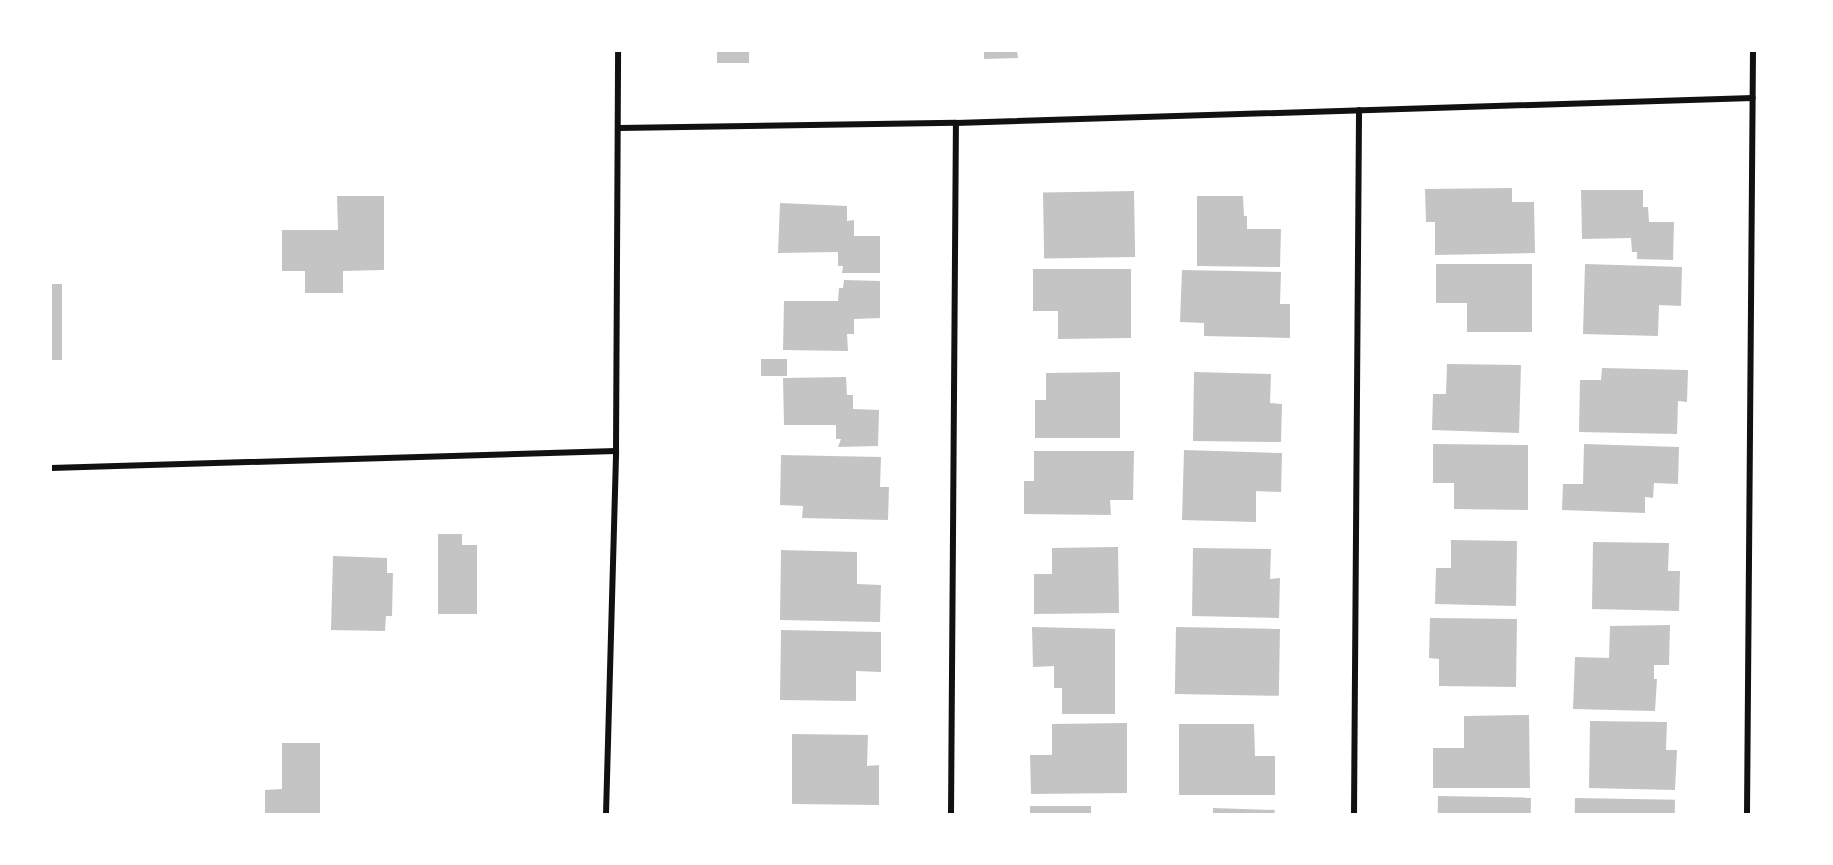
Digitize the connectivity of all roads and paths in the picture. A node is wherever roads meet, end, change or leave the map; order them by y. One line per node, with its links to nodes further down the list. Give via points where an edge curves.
1 (618, 51): 6 (street)
2 (1754, 51): 3 (street)
3 (1753, 98): 4 (street); 12 (street)
4 (1359, 110): 5 (street); 11 (street)
5 (956, 123): 6 (street); 10 (street)
6 (619, 128): 7 (street)
7 (616, 451): 8 (street); 9 (street)
8 (51, 468)
9 (606, 814)
10 (951, 814)
11 (1354, 814)
12 (1747, 814)

